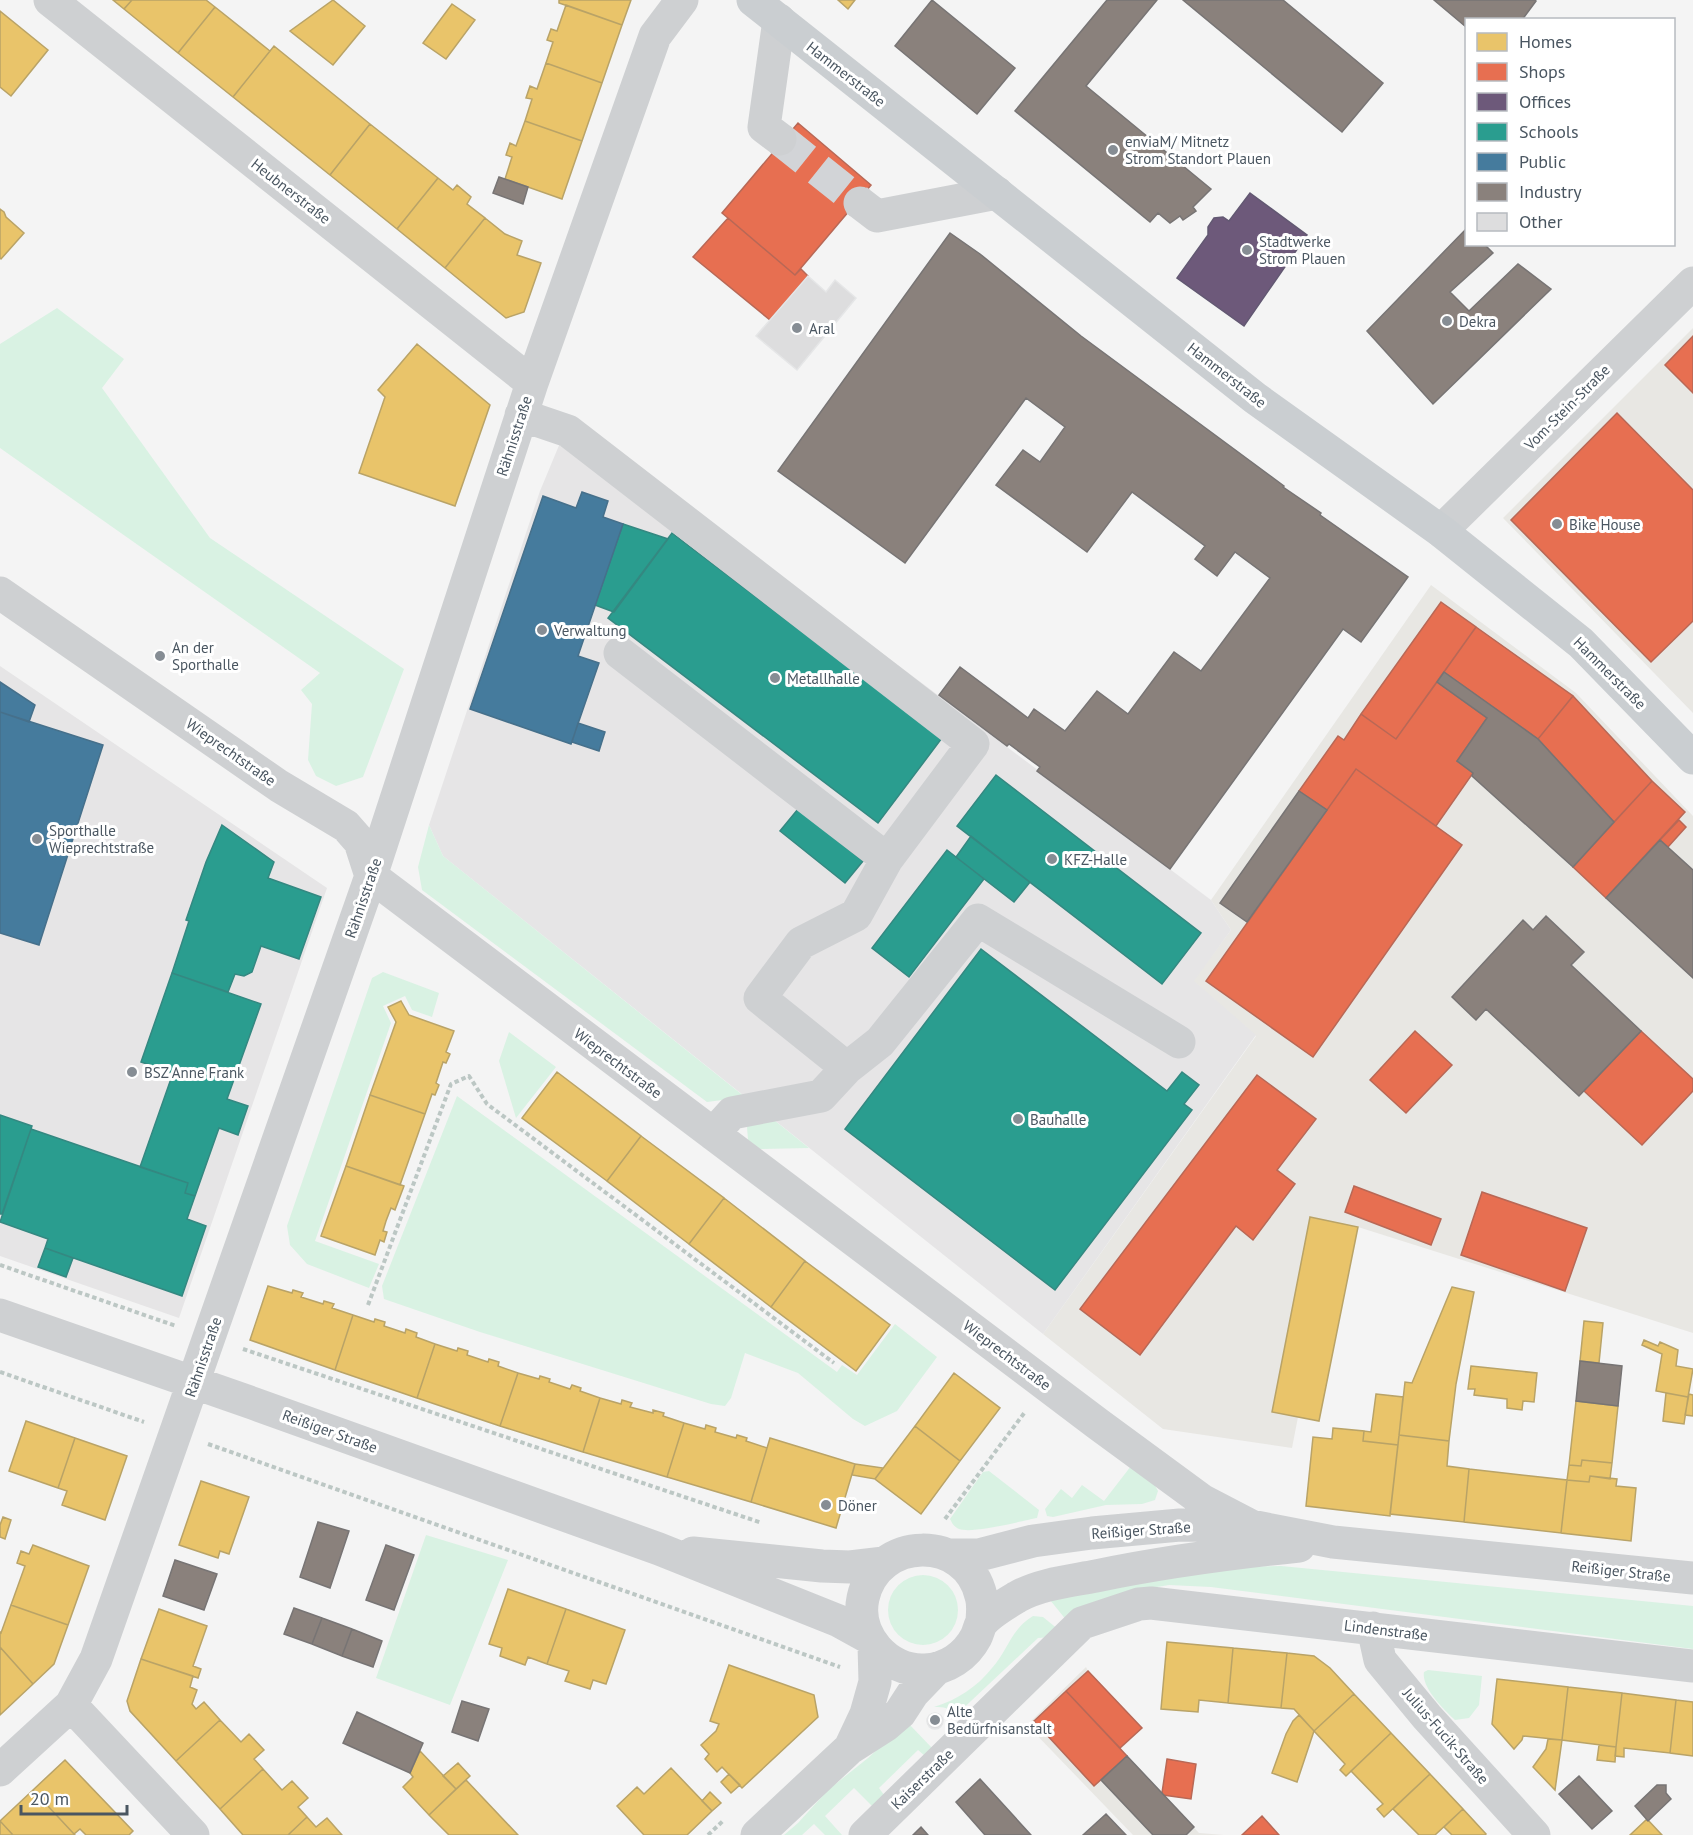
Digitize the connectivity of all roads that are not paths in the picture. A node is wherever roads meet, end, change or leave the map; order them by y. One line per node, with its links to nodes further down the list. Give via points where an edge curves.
1 (50, 0): 9 (street, Heubnerstraße)
2 (682, 0): 9 (street, Rähnisstraße, via 655,36)
3 (753, 0): 4 (main road, Hammerstraße)
4 (779, 20): 5 (street, via 764,127); 6 (main road, Hammerstraße)
5 (780, 139)
6 (997, 193): 7 (street, via 877,216); 11 (main road, Hammerstraße, via 1255,398)
7 (860, 203)
8 (1693, 283): 11 (street, Vom-Stein-Straße)
9 (532, 382): 10 (street, Rähnisstraße)
10 (521, 416): 15 (street, via 568,431 973,744); 16 (street, Rähnisstraße)
11 (1442, 531): 14 (main road, Hammerstraße, via 1581,643)
12 (0, 593): 16 (street, Wieprechtstraße, via 279,786 346,826 360,842)
13 (620, 653): 15 (street)
14 (1693, 758)
15 (887, 859): 18 (street, via 856,915 801,943 760,998)
16 (371, 876): 19 (street, Wieprechtstraße); 21 (street, Rähnisstraße)
17 (1179, 1042): 18 (street, via 978,920 880,1042)
18 (847, 1068): 19 (street, via 821,1096 732,1113)
19 (713, 1134): 22 (street, Wieprechtstraße, via 1203,1501)
20 (0, 1315): 21 (street, Reißiger Straße)
21 (194, 1383): 24 (street, Reißiger Straße); 34 (street, Rähnisstraße, via 96,1659)
22 (1251, 1526): 23 (street, Reißiger Straße); 25 (street, Reißiger Straße, via 1180,1526 1092,1533 1033,1541 979,1555)
23 (1334, 1542): 27 (street, Reißiger Straße); 28 (street, Reißiger Straße, via 1220,1554 1059,1583 1025,1593)
24 (659, 1549): 26 (street, Reißiger Straße, via 822,1566); 31 (street, Reißiger Straße, via 839,1621)
25 (949, 1555): 26 (street, Reißiger Straße, via 923,1549 895,1555); 28 (street, via 970,1572 977,1584 982,1597)
26 (884, 1563): 31 (street, via 871,1579 863,1599 862,1612)
27 (1693, 1578)
28 (982, 1623): 33 (street, Reißiger Straße, via 960,1657)
29 (1082, 1623): 30 (street, Lindenstraße, via 1151,1603); 39 (street, Kaiserstraße)
30 (1373, 1628): 32 (street, Lindenstraße); 40 (street, Julius-Fucik-Straße, via 1380,1660)
31 (871, 1641): 33 (street, Reißiger Straße, via 901,1666); 35 (street, via 875,1682)
32 (1693, 1666)
33 (936, 1668): 35 (street, via 900,1713)
34 (71, 1705): 36 (street, Rähnisstraße); 37 (street)
35 (850, 1748): 38 (street)
36 (0, 1770)
37 (193, 1835)
38 (757, 1835)
39 (865, 1835)
40 (1534, 1835)

